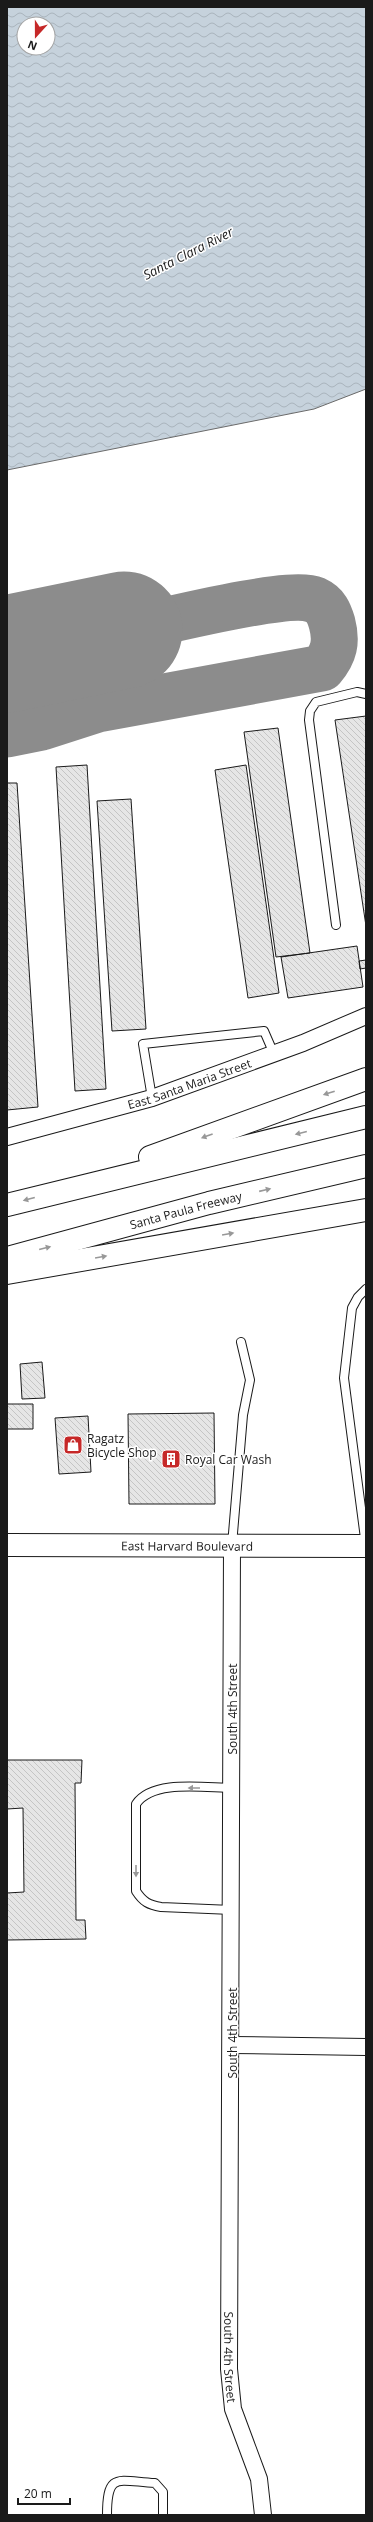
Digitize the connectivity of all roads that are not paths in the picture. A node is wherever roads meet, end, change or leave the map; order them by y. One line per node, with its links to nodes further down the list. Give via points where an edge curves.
1 (366, 694): 2 (lane, via 357,692 316,702 310,711 309,720)
2 (336, 925)
3 (366, 1016): 4 (street, East Santa Maria Street)
4 (274, 1054): 6 (street, East Santa Maria Street); 6 (lane, via 264,1031 143,1044)
5 (366, 1079): 10 (main road, one-way to 10)
6 (152, 1098): 8 (street, East Santa Maria Street)
7 (366, 1117): 10 (main road, one-way to 10)
8 (7, 1137)
9 (366, 1166): 13 (main road, Santa Paula Freeway, one-way to 9, via 209,1203)
10 (52, 1194): 11 (main road, one-way to 11)
11 (7, 1205)
12 (366, 1210): 14 (main road, one-way to 12)
13 (7, 1258)
14 (7, 1273)
15 (366, 1289): 17 (lane, via 352,1308 344,1378)
16 (241, 1342): 19 (lane, via 250,1380 243,1415)
17 (362, 1487): 20 (lane)
18 (7, 1545): 19 (main road, East Harvard Boulevard)
19 (232, 1546): 20 (main road, East Harvard Boulevard); 21 (street, South 4th Street)
20 (366, 1546)
21 (233, 1788): 22 (street, South 4th Street); 22 (lane, one-way to 22, via 160,1788 141,1796 136,1804 136,1891 143,1901 151,1906)
22 (232, 1910): 23 (street, South 4th Street)
23 (232, 2045): 24 (street); 27 (street, South 4th Street, via 230,2389 238,2427 259,2479)
24 (366, 2047)
25 (107, 2515): 26 (lane, via 107,2494 111,2485 117,2481 155,2483 163,2492)
26 (163, 2515)
27 (263, 2515)

